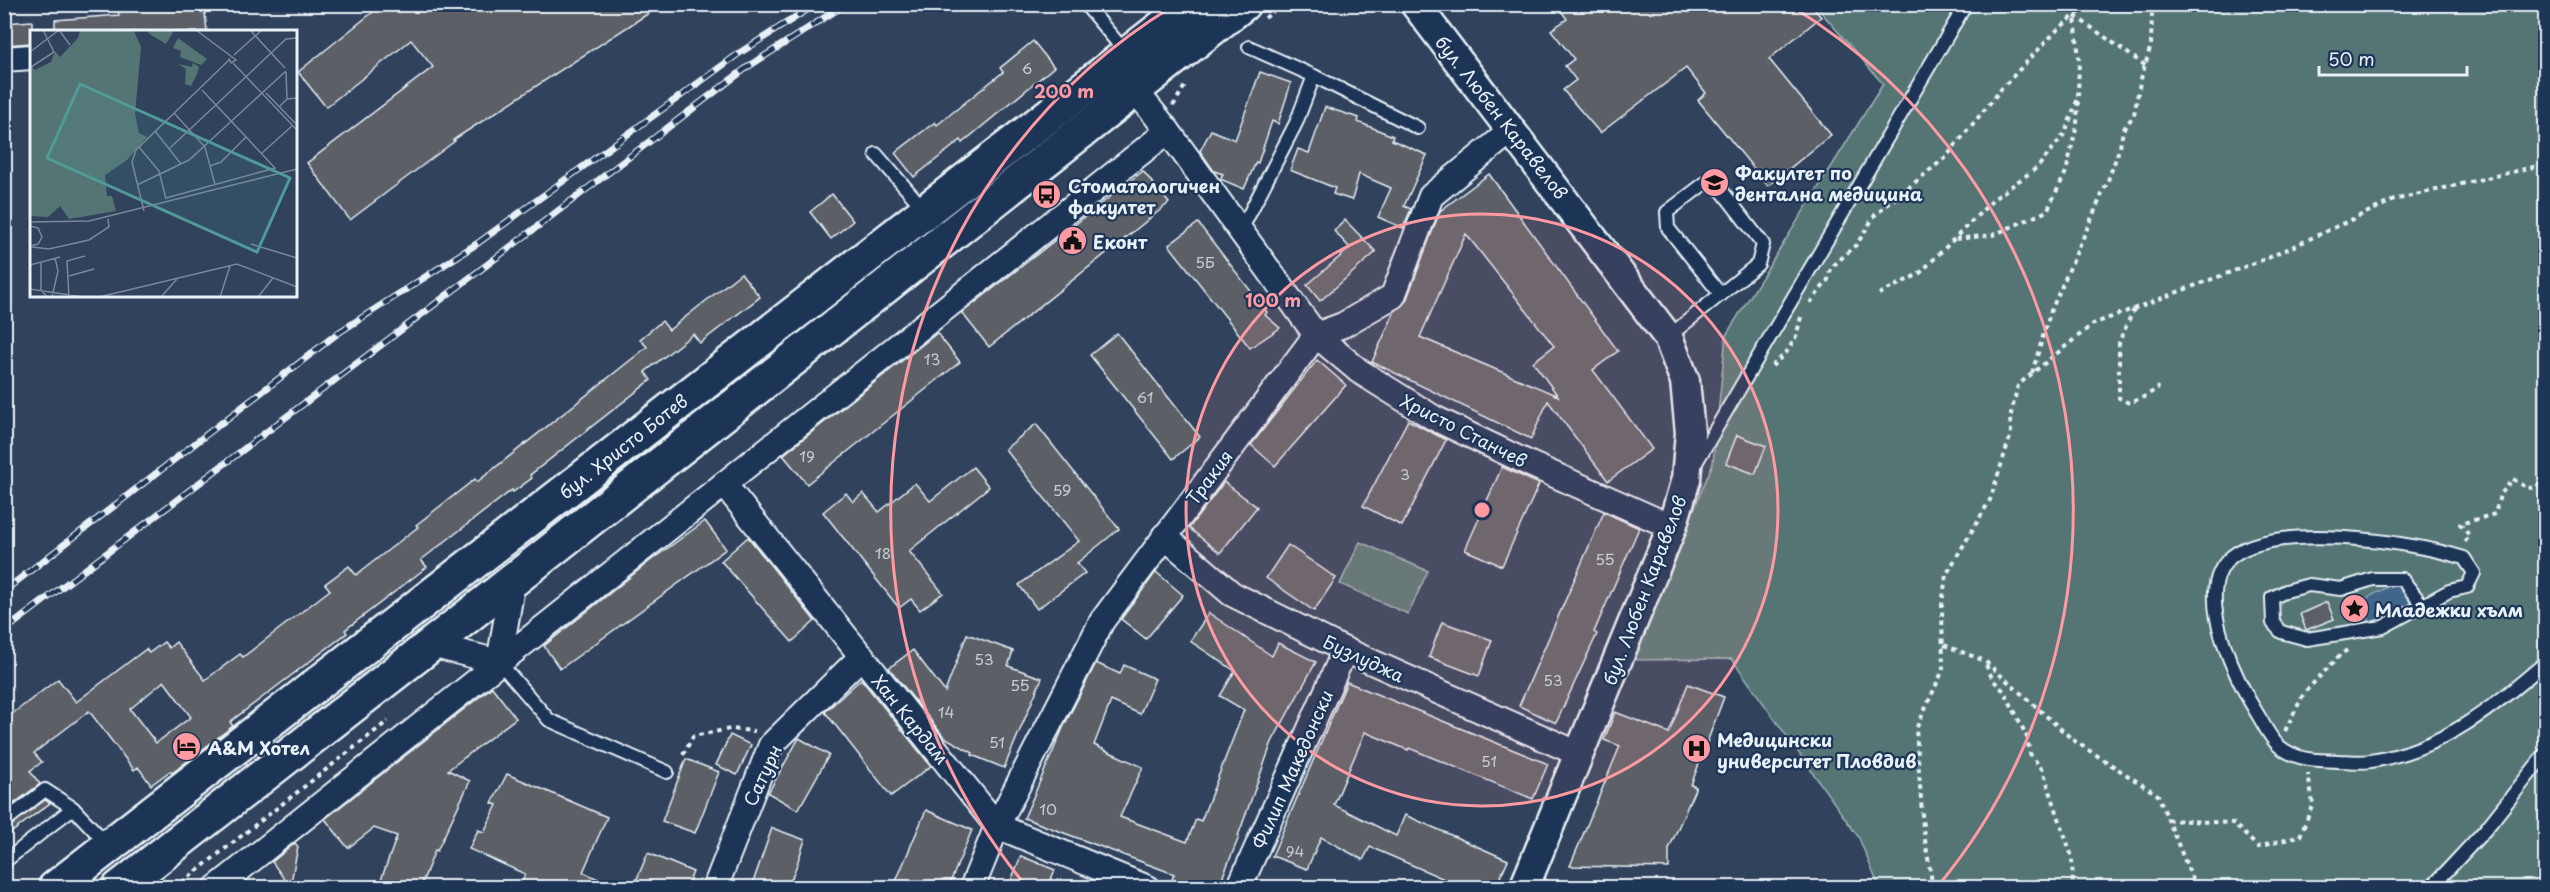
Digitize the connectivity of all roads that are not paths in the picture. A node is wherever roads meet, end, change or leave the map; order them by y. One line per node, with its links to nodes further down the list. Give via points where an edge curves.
1 (1085, 4): 7 (lane)
2 (1192, 4): 7 (main road, бул. Христо Ботев)
3 (1243, 4): 11 (main road, бул. Христо Ботев)
4 (1415, 4): 13 (street, бул. Любен Каравелов)
5 (1966, 4): 21 (lane)
6 (1250, 47): 10 (lane)
7 (1128, 55): 16 (main road, бул. Христо Ботев)
8 (30, 57): 9 (street)
9 (4, 59)
10 (1314, 76): 12 (lane); 17 (lane, via 1296,123)
11 (1135, 90): 14 (street, Христо Станчев); 25 (main road, бул. Христо Ботев)
12 (1418, 128)
13 (1512, 130): 19 (street, via 1431,196 1393,296 1343,325); 20 (street, бул. Любен Каравелов)
14 (1168, 131): 17 (street, Христо Станчев); 22 (street)
15 (876, 154): 16 (lane)
16 (926, 211): 38 (main road, бул. Христо Ботев)
17 (1240, 232): 19 (street, Христо Станчев)
18 (1721, 295): 18 (lane, via 1758,264 1763,244 1719,187 1705,183 1667,212 1668,228); 20 (lane)
19 (1316, 335): 23 (street, Христо Станчев, via 1359,371 1434,418); 24 (street, Тракия)
20 (1668, 337): 21 (street, бул. Любен Каравелов, via 1685,381 1690,433)
21 (1686, 479): 23 (street, бул. Любен Каравелов)
22 (724, 484): 29 (street, Хан Кардам); 30 (street)
23 (1672, 527): 33 (street, бул. Любен Каравелов)
24 (1164, 536): 28 (street, Бузлуджа, via 1232,594); 37 (street, Тракия, via 1102,621)
25 (513, 581): 27 (main road, бул. Христо Ботев); 30 (street)
26 (2423, 606): 26 (lane, via 2383,627 2307,639 2281,632 2273,623 2272,598 2308,585 2341,589 2373,579 2402,579); 31 (lane, via 2449,591 2467,587 2474,573 2464,558 2346,537 2300,538 2254,545 2236,553 2225,563 2216,584 2215,606 2233,670 2278,746 2305,759 2369,762 2416,751 2460,729)
27 (431, 645): 30 (street); 42 (main road, бул. Христо Ботев)
28 (1345, 650): 33 (street, Бузлуджа); 47 (street, Филип Македонски)
29 (861, 656): 37 (street, Хан Кардам); 44 (street, Сатурн, via 771,746)
30 (499, 662): 34 (lane, via 549,720); 43 (street)
31 (2546, 662)
32 (2546, 753): 49 (lane, via 2485,830)
33 (1579, 754): 48 (street, бул. Любен Каравелов)
34 (667, 772)
35 (74, 808): 36 (lane, via 45,790); 38 (lane); 39 (lane)
36 (4, 822)
37 (997, 826): 40 (street, Хан Кардам); 45 (street, Тракия)
38 (108, 845): 41 (main road, бул. Христо Ботев)
39 (4, 862)
40 (1115, 881): 46 (street, Хан Кардам)
41 (55, 888)
42 (119, 888)
43 (216, 888)
44 (715, 888)
45 (972, 888)
46 (1148, 888)
47 (1239, 888)
48 (1524, 888)
49 (2430, 888)

